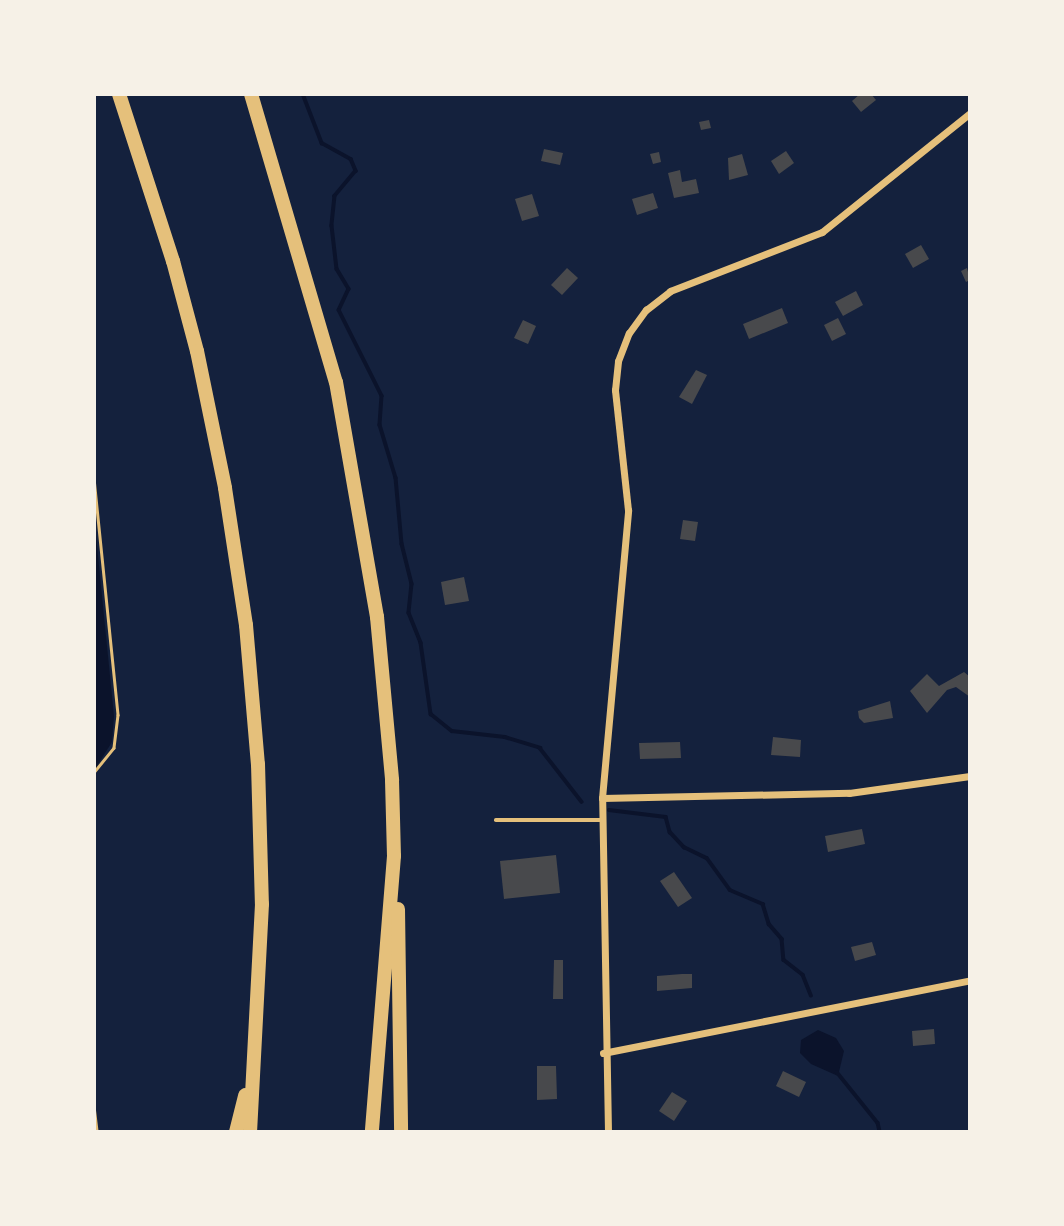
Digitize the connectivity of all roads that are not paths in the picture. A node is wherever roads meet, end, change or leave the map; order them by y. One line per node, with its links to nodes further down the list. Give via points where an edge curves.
1 (119, 94): 10 (highway, via 188,317 237,557 259,789 262,904)
2 (251, 94): 8 (highway, via 322,324 352,455 377,617)
3 (970, 113): 5 (street, via 821,232 670,290 646,310 629,333 618,361 615,390 627,540)
4 (970, 776): 5 (street, via 849,793)
5 (602, 798): 7 (street)
6 (496, 820): 7 (lane)
7 (602, 820): 11 (street)
8 (394, 856): 14 (highway); 15 (highway)
9 (970, 979): 11 (street)
10 (257, 1049): 12 (highway); 13 (highway)
11 (603, 1053): 16 (street)
12 (236, 1132)
13 (250, 1132)
14 (372, 1132)
15 (401, 1132)
16 (608, 1132)

